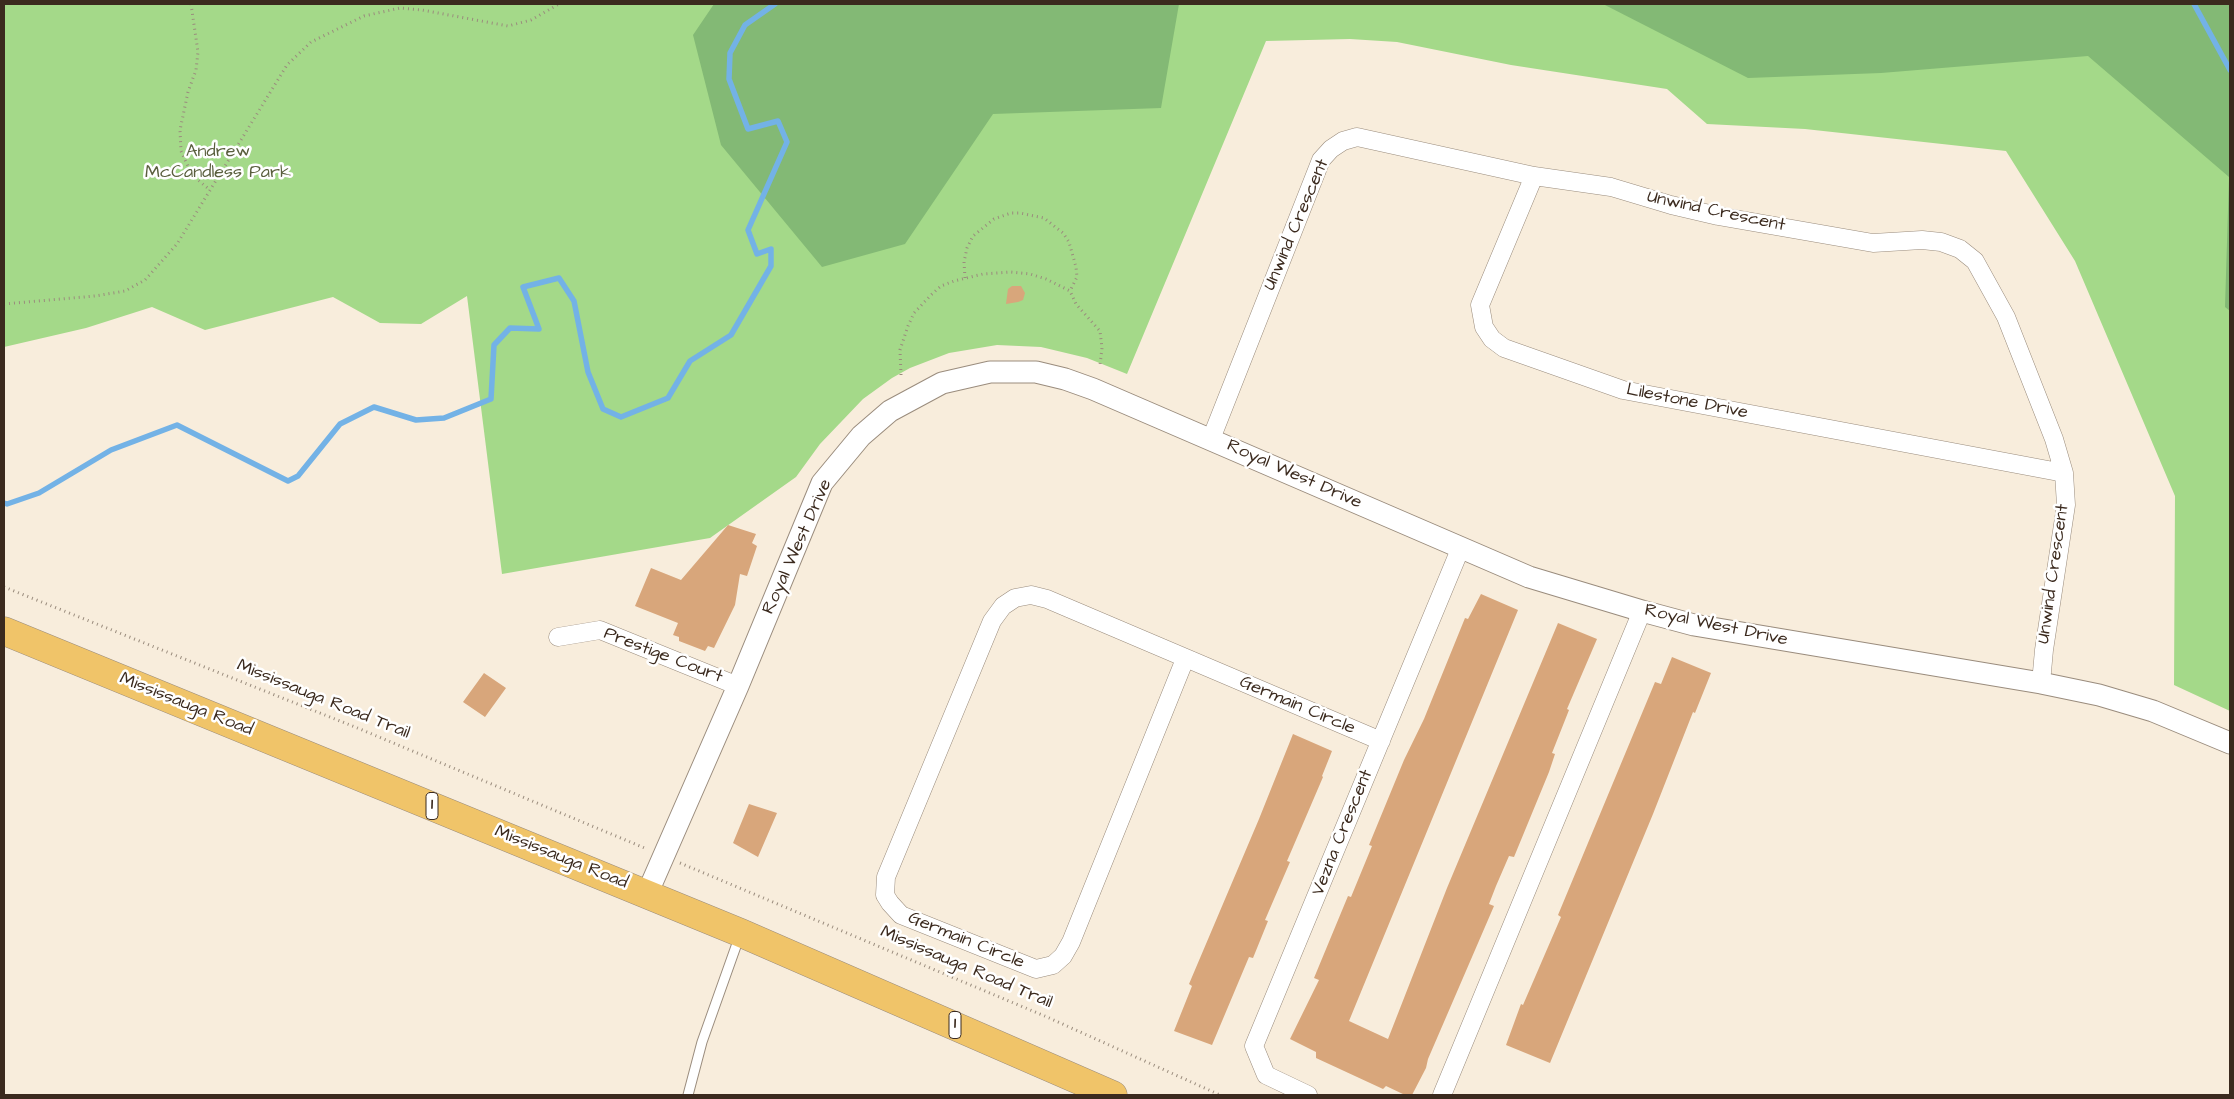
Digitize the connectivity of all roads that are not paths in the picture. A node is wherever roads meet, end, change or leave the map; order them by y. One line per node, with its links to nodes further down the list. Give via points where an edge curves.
1 (1534, 176): 2 (street, Unwind Crescent, via 1357,137 1331,149 1321,160); 3 (street, Unwind Crescent, via 1611,188 1672,205 1785,228 1873,243 1941,242 1960,249 1975,261 2006,317); 3 (street, Lilestone Drive, via 1480,305 1484,327 1504,348 1623,390)
2 (1211, 439): 4 (street, Royal West Drive); 10 (street, Royal West Drive, via 1093,389 1036,372 973,374 942,383 916,396 890,411 862,436 822,483)
3 (2064, 473): 9 (street, Unwind Crescent, via 2066,505)
4 (1461, 547): 5 (street, Royal West Drive, via 1529,577); 11 (street, Vezna Crescent)
5 (1642, 611): 9 (street, Royal West Drive, via 1694,625); 18 (street)
6 (4, 631): 13 (main road, Mississauga Road / 1)
7 (558, 637): 10 (street, Prestige Court, via 600,630)
8 (1185, 659): 8 (street, Germain Circle, via 1047,599 1015,598 1003,606 992,621 886,877 885,895 890,903 901,915 1036,969 1053,964 1063,956); 11 (street, Germain Circle)
9 (2041, 684): 12 (street, Royal West Drive, via 2099,695 2153,711)
10 (738, 686): 13 (street, Royal West Drive)
11 (1381, 741): 17 (street, Vezna Crescent, via 1254,1046 1266,1075)
12 (2230, 743)
13 (647, 894): 14 (main road, Mississauga Road / 1)
14 (741, 933): 15 (lane, via 702,1042); 16 (main road, Mississauga Road / 1)
15 (688, 1095)
16 (1113, 1095)
17 (1308, 1095)
18 (1442, 1095)

